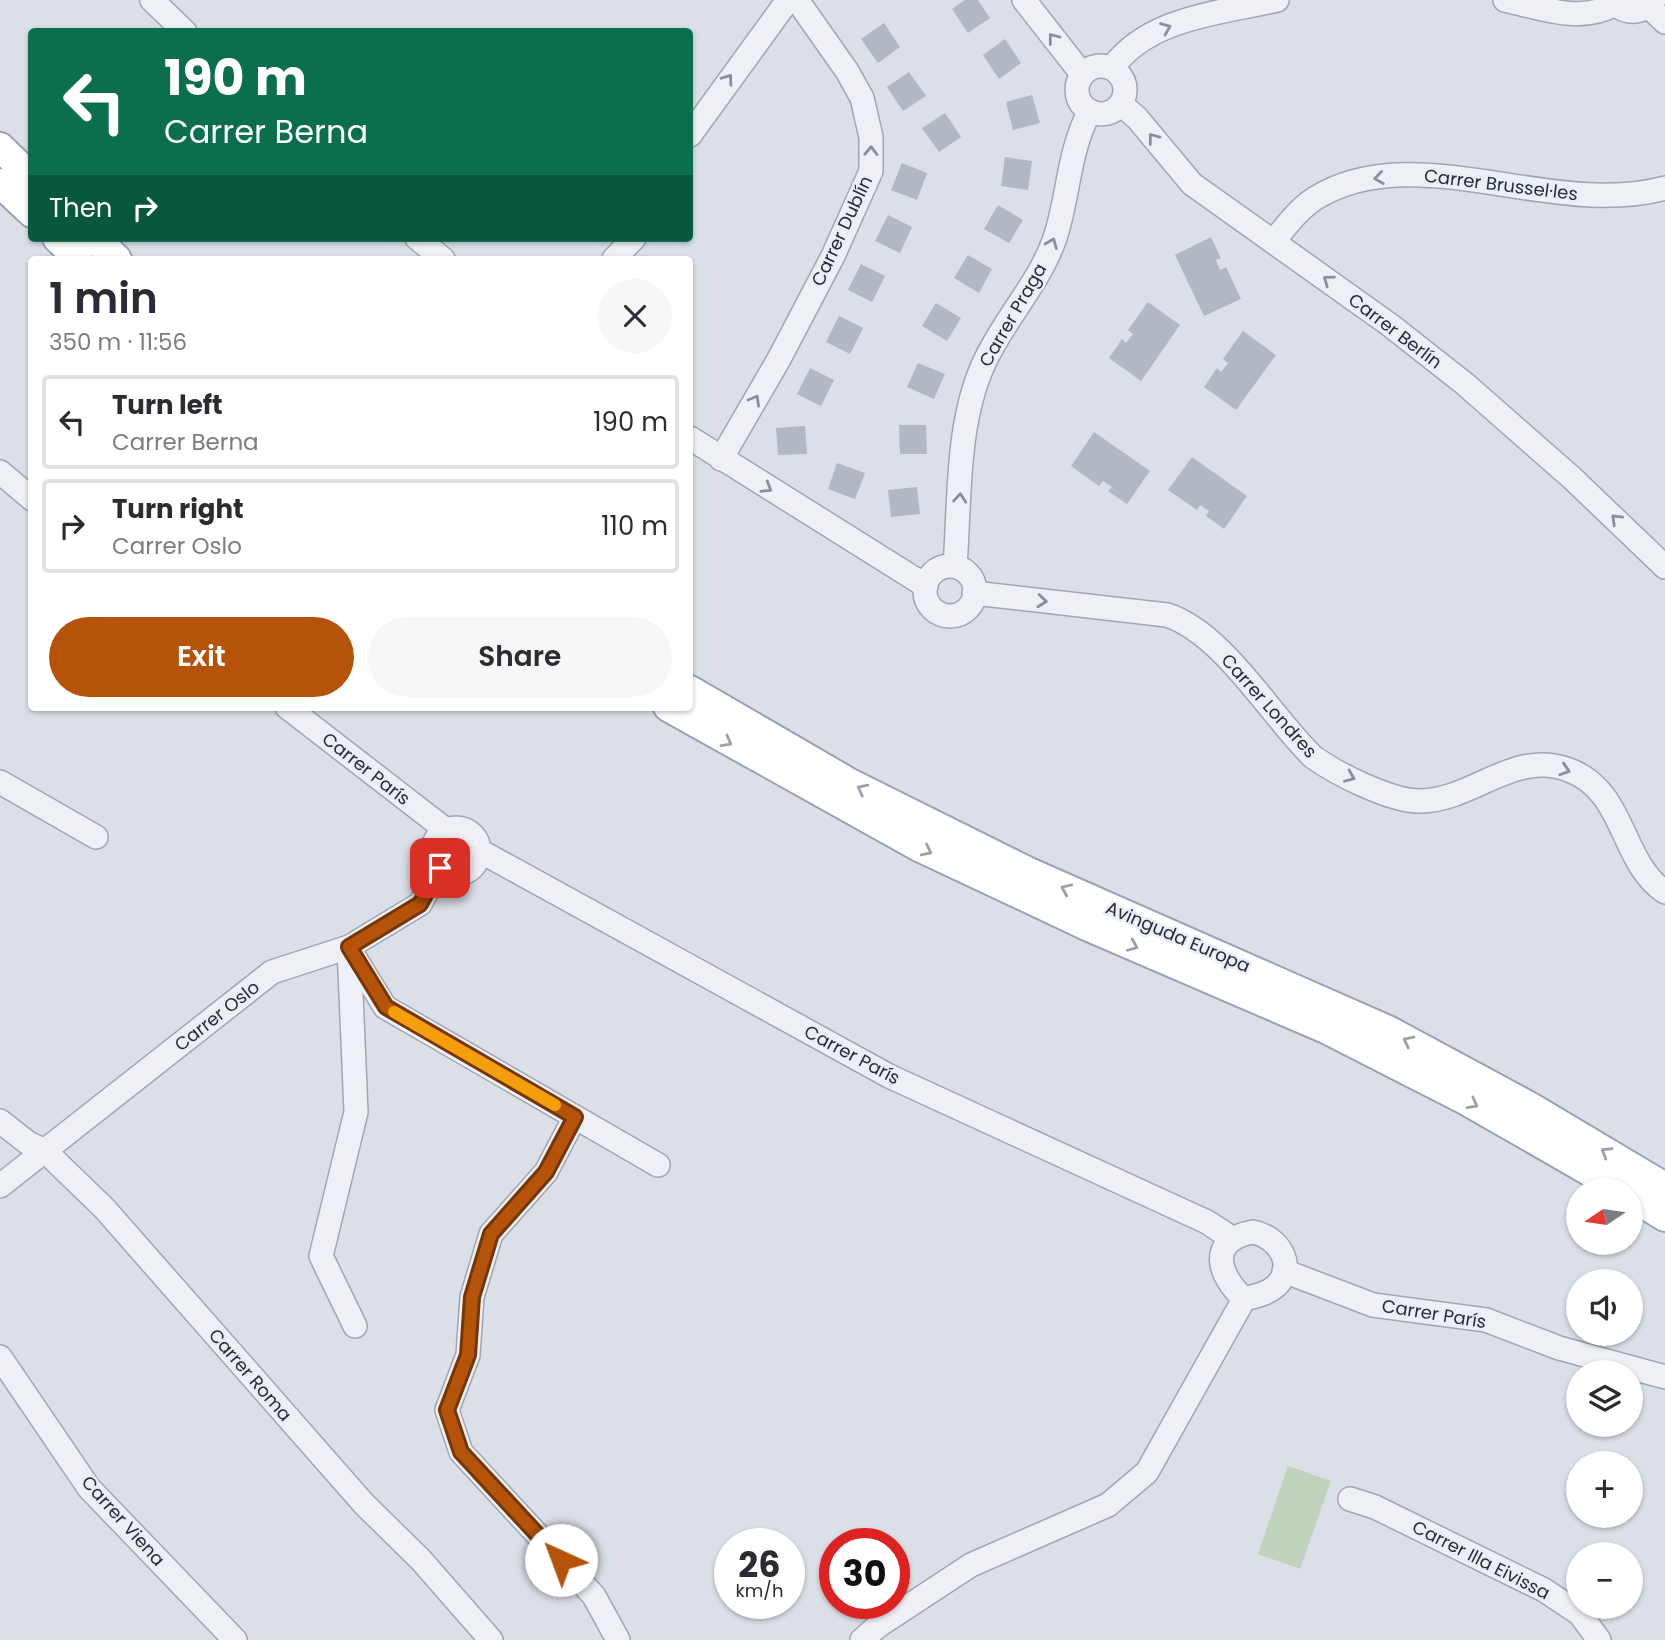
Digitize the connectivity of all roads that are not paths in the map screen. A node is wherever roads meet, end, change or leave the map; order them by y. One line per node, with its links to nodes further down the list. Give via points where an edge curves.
1 (152, 0): 9 (street)
2 (788, 0): 14 (street, one-way to 2)
3 (797, 0): 30 (street, Carrer Dublín, one-way to 3, via 833,256 871,171 872,138 862,98)
4 (1024, 0): 11 (street, one-way to 4)
5 (1278, 0): 10 (street, one-way to 5, via 1126,52 1160,29)
6 (1505, 0): 7 (street, via 1566,14 1604,10)
7 (1613, 2): 8 (street, via 1634,12)
8 (1656, 9)
9 (180, 28)
10 (1112, 68): 11 (street, via 1099,65); 12 (street, via 1124,81)
11 (1082, 74): 13 (street, via 1077,94)
12 (1121, 104): 13 (street, via 1108,113); 20 (street, Carrer Berlín, one-way to 12, via 1192,184)
13 (1090, 111): 33 (street, Carrer Praga, one-way to 13, via 962,453 978,378 1054,241 1074,145)
14 (693, 131)
15 (0, 147): 16 (main road)
16 (28, 174)
17 (0, 183): 19 (main road)
18 (1665, 188): 20 (street, Carrer Brussel·les, one-way to 20, via 1599,197 1435,174 1386,177 1332,189 1312,200)
19 (28, 209)
20 (1274, 241): 34 (street, Carrer Berlín, one-way to 20, via 1465,384)
21 (61, 242): 25 (main road)
22 (99, 242): 26 (main road)
23 (422, 242): 27 (street)
24 (630, 242): 28 (street)
25 (76, 256)
26 (114, 256)
27 (439, 256)
28 (617, 256)
29 (693, 440): 30 (street)
30 (721, 459): 35 (street, one-way to 35)
31 (0, 472): 32 (street)
32 (28, 496)
33 (955, 566): 35 (street, via 934,572); 36 (street, via 970,576)
34 (1665, 567)
35 (926, 586): 36 (street, via 928,602 947,615 963,612)
36 (974, 593): 46 (street, Carrer Londres, one-way to 46, via 1184,620 1210,639 1313,757 1396,798 1439,799 1516,767 1545,765 1571,770 1611,803 1645,873)
37 (693, 692): 44 (main road, Avinguda Europa, one-way to 37)
38 (292, 711): 41 (street, Carrer París)
39 (675, 711): 44 (main road, Avinguda Europa, one-way to 44, via 740,750)
40 (0, 782): 42 (street)
41 (446, 830): 43 (street, via 469,831); 45 (street, via 433,847)
42 (96, 837)
43 (480, 851): 45 (street, via 475,866 462,874); 57 (street, Carrer París, via 889,1076 1207,1222)
44 (968, 857): 52 (main road, Avinguda Europa, one-way to 52, via 1089,927 1328,1030 1467,1101); 54 (main road, Avinguda Europa, one-way to 44, via 1462,1068 1354,1013 1028,872)
45 (440, 868): 47 (street, Carrer Oslo, via 420,904)
46 (1665, 892)
47 (349, 947): 48 (street, via 386,1007); 50 (street, Carrer Oslo, via 272,972); 60 (street, via 356,1112 321,1256)
48 (575, 1117): 51 (street); 66 (street, via 546,1172 491,1234 472,1297 468,1355 447,1410 461,1452 594,1596)
49 (0, 1121): 50 (street, Carrer Roma)
50 (45, 1151): 53 (street, Carrer Oslo); 65 (street, Carrer Roma, via 104,1209)
51 (658, 1166)
52 (1601, 1178)
53 (0, 1186)
54 (1665, 1187)
55 (1643, 1203): 56 (main road)
56 (1665, 1217)
57 (1233, 1239): 58 (street, via 1253,1232 1264,1234 1282,1251); 59 (street, via 1221,1264 1225,1279)
58 (1284, 1271): 59 (street, via 1267,1293); 62 (street, Carrer París, via 1373,1305 1486,1320 1559,1348)
59 (1244, 1299): 67 (street, via 1147,1472 1108,1505 971,1565)
60 (355, 1325)
61 (0, 1357): 64 (street, Carrer Viena, via 89,1488)
62 (1665, 1377)
63 (1350, 1499): 68 (street, Carrer Illa Eivissa, via 1544,1590 1580,1614)
64 (234, 1640)
65 (491, 1640)
66 (618, 1640)
67 (862, 1640)
68 (1599, 1640)

